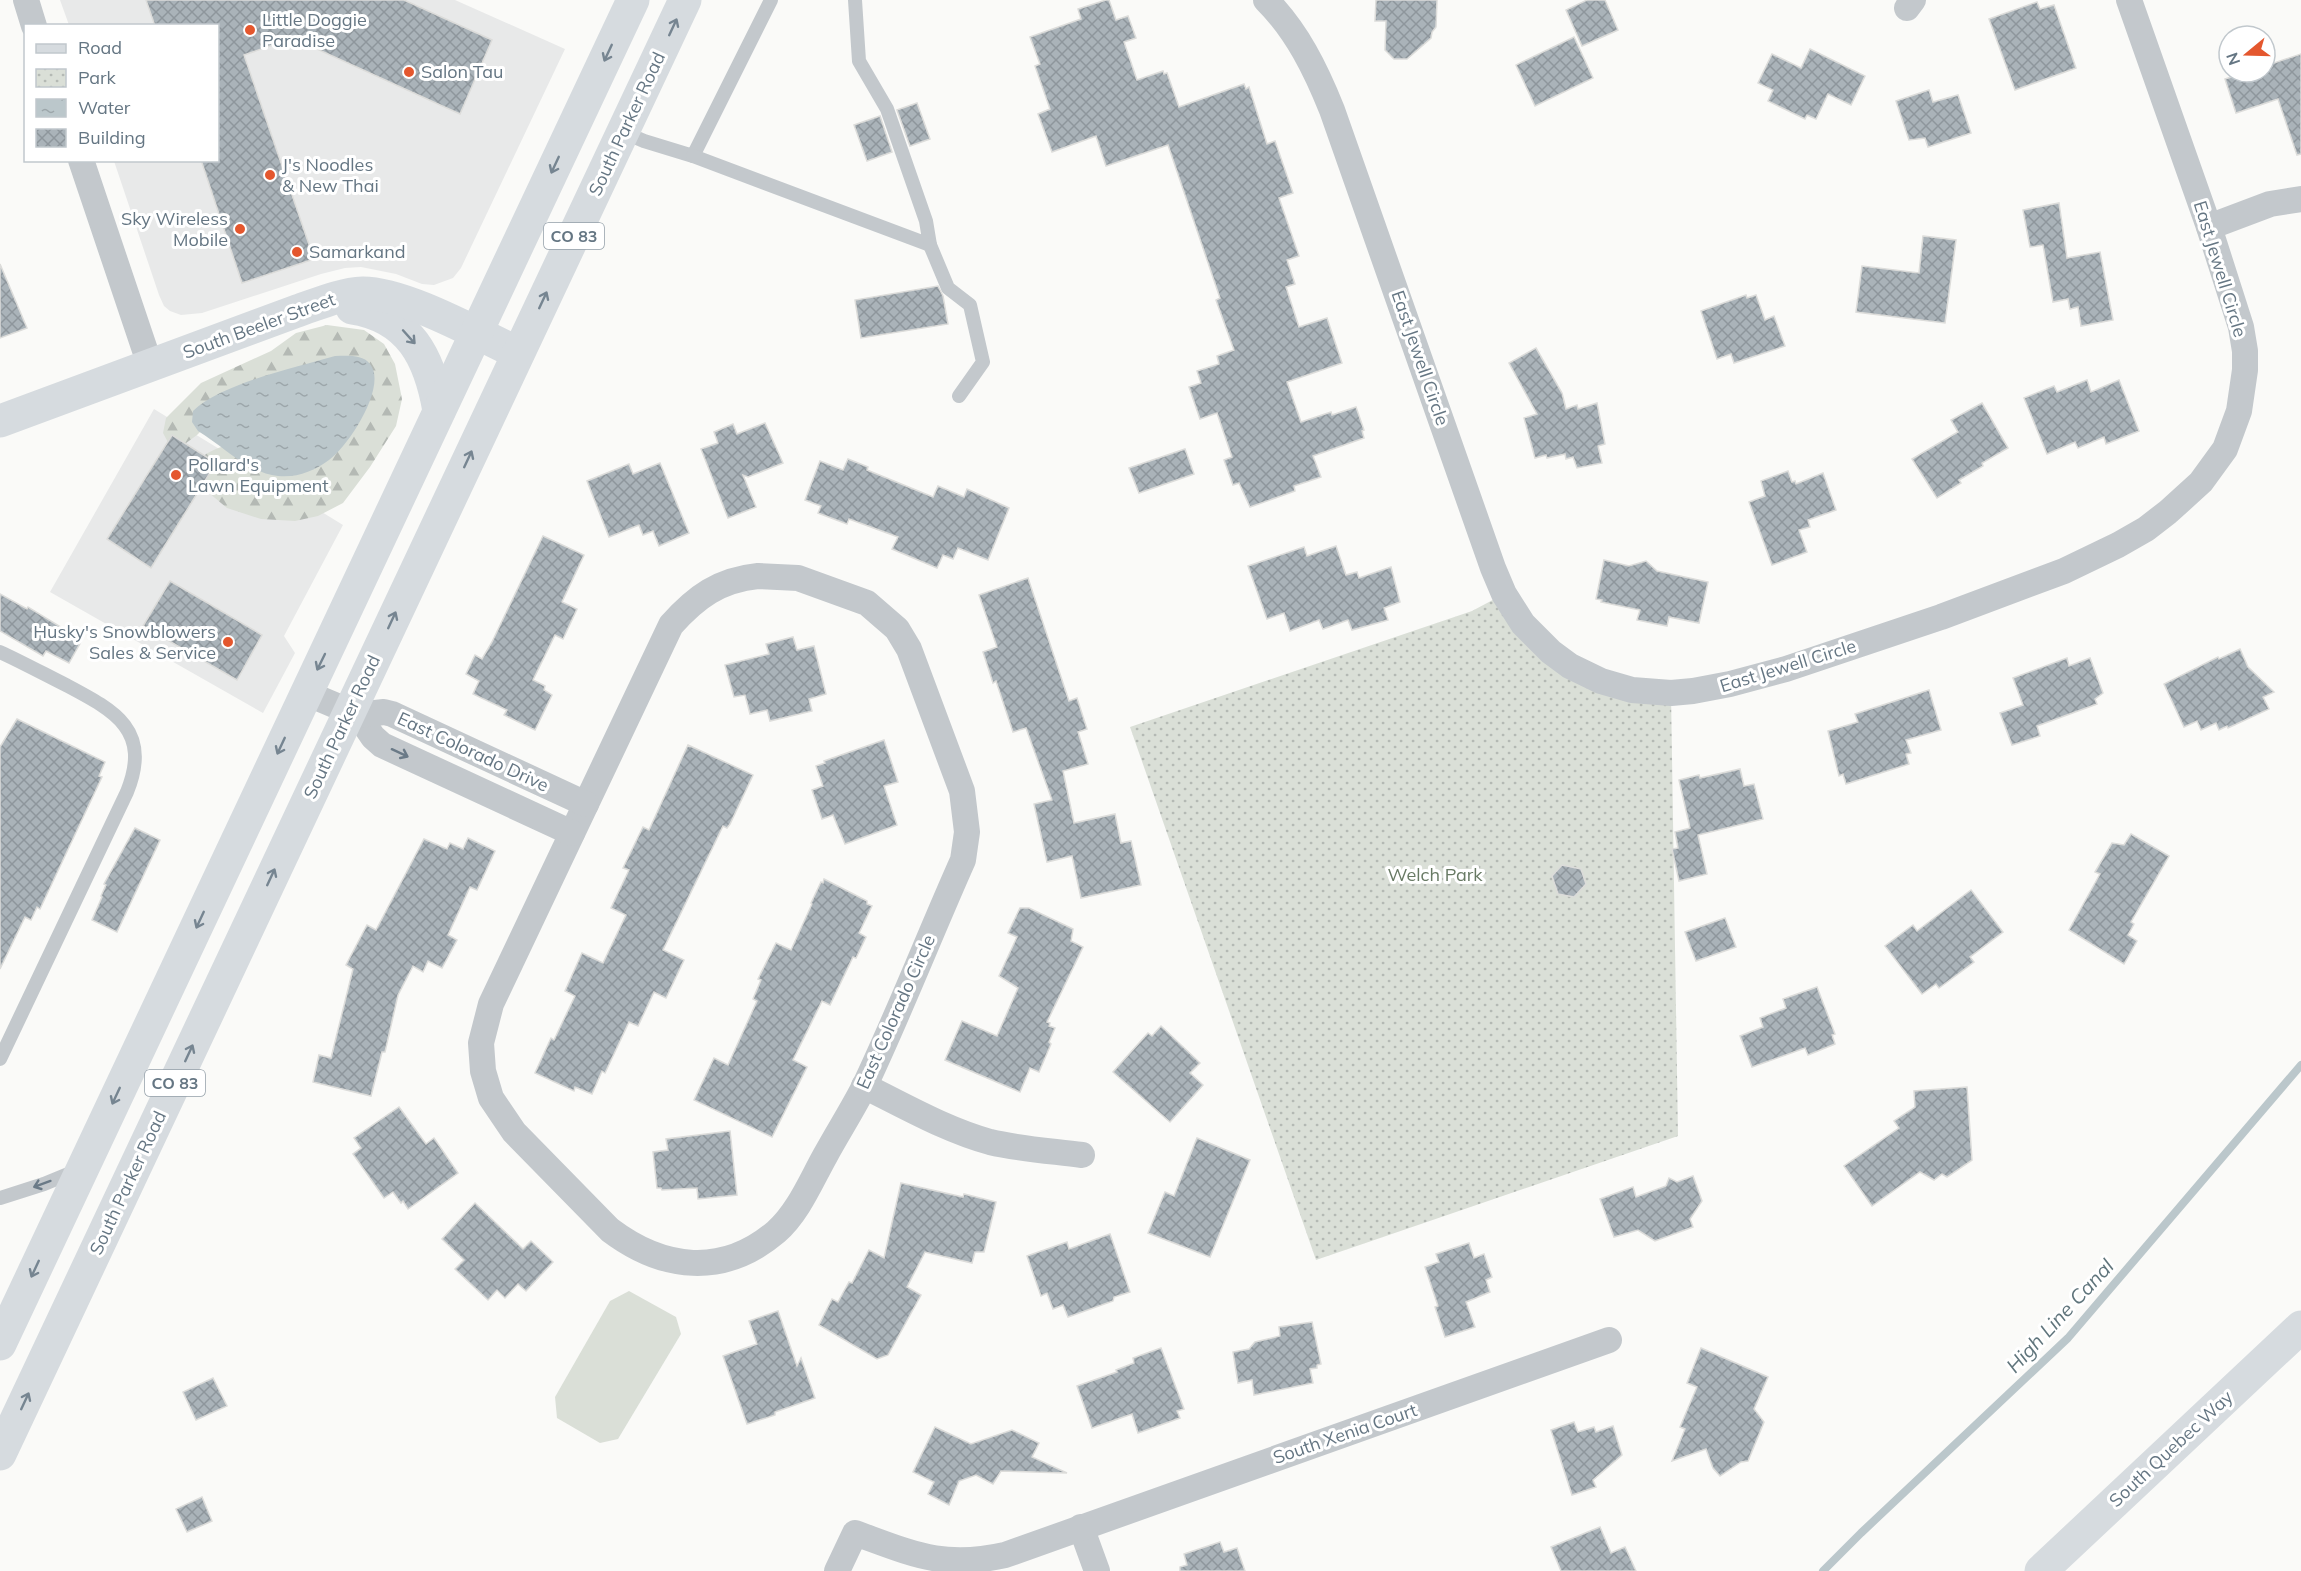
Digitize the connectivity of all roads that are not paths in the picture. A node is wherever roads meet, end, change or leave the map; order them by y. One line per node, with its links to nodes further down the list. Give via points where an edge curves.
1 (26, 0): 8 (street)
2 (633, 0): 16 (main road, CO 83, one-way to 16)
3 (686, 0): 9 (main road, South Parker Road / CO 83, one-way to 3)
4 (771, 0): 10 (lane)
5 (855, 0): 14 (lane, via 859,61 887,109 926,221)
6 (1266, 0): 13 (street, East Jewell Circle, via 1305,51 1332,110 1504,594 1523,624 1551,652 1577,669 1616,686 1658,693 1693,691 1786,669 2064,571 2118,545 2168,512 2201,482 2225,449 2243,390 2245,351 2241,327)
7 (2129, 0): 13 (street, East Jewell Circle)
8 (33, 24)
9 (623, 132): 10 (lane); 17 (main road, South Parker Road / CO 83, one-way to 9)
10 (693, 156): 14 (lane)
11 (82, 162): 18 (street)
12 (2301, 199): 13 (street, via 2262,207)
13 (2209, 226)
14 (930, 244): 19 (lane, via 948,288 970,305 983,362)
15 (297, 311): 16 (main road, South Beeler Street, via 366,293 416,306); 18 (main road, South Beeler Street); 20 (main road, one-way to 20, via 353,308 394,323 413,341 427,364)
16 (476, 333): 17 (main road, South Beeler Street); 20 (main road, CO 83)
17 (518, 353): 24 (main road, South Parker Road / CO 83, one-way to 17)
18 (150, 365): 21 (main road, South Beeler Street)
19 (958, 396)
20 (440, 411): 23 (main road, CO 83, one-way to 23)
21 (0, 421)
22 (0, 652): 27 (lane, via 106,707 131,736 136,762 127,792)
23 (306, 693): 24 (street, East Colorado Drive); 30 (main road, CO 83, one-way to 30)
24 (354, 713): 25 (street, East Colorado Drive, via 392,714); 26 (street, East Colorado Drive, one-way to 26, via 382,745); 35 (main road, South Parker Road / CO 83, one-way to 24)
25 (586, 804): 26 (street, East Colorado Circle); 28 (street, East Colorado Circle, via 671,625 716,586 741,577 798,578 867,603 897,629 909,649 962,791 967,832 963,860)
26 (572, 833): 28 (street, East Colorado Circle, via 491,1004 481,1043 483,1071 491,1098 514,1132 610,1230 668,1261 698,1264 727,1259 754,1248 777,1231 795,1209)
27 (0, 1059)
28 (864, 1086): 29 (street, via 951,1128 989,1141)
29 (1082, 1155)
30 (82, 1168): 31 (lane, one-way to 31); 34 (main road, CO 83, one-way to 34)
31 (0, 1198)
32 (2301, 1327): 37 (main road, South Quebec Way)
33 (1609, 1341): 36 (street, South Xenia Court)
34 (0, 1344)
35 (0, 1454)
36 (1081, 1527): 38 (street, South Xenia Court, via 1005,1555 969,1562 921,1557 855,1533); 39 (street)
37 (2047, 1568)
38 (837, 1571)
39 (1097, 1571)

